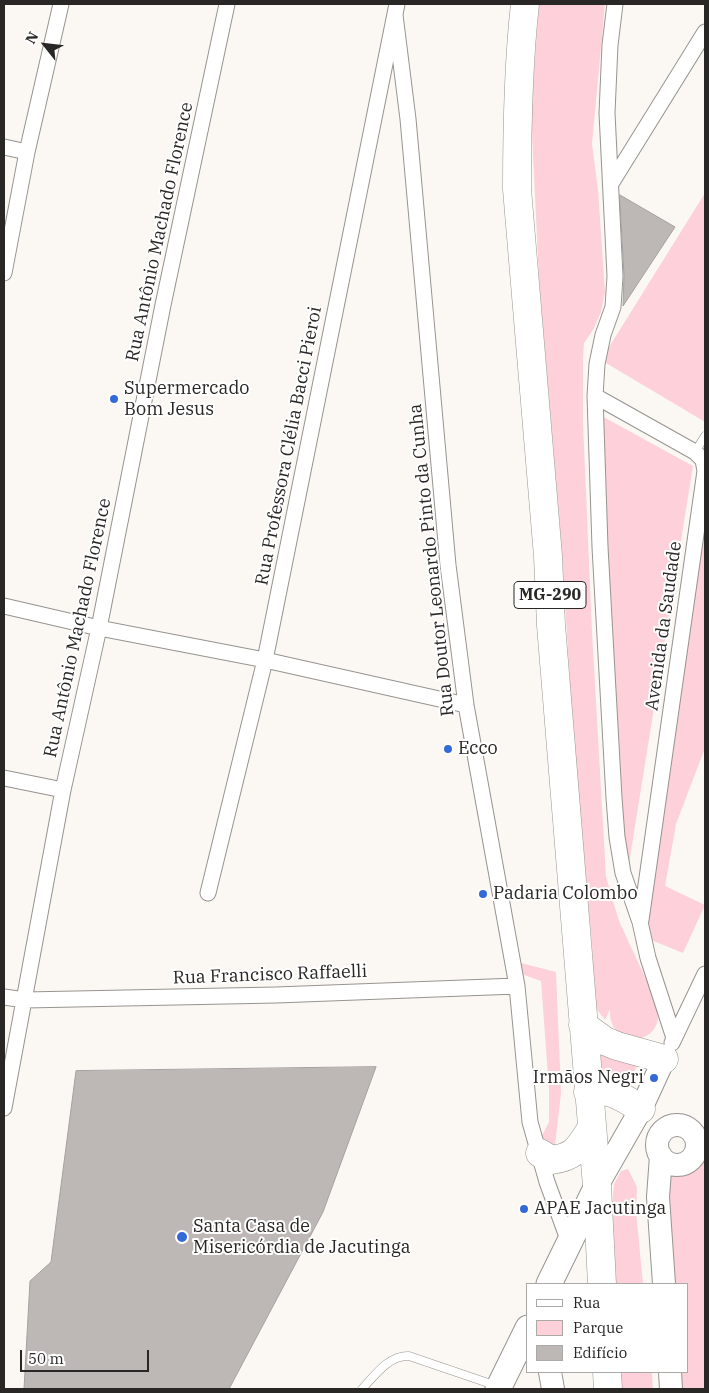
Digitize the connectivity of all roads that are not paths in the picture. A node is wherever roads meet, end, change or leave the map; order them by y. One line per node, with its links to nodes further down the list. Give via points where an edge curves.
1 (61, 4): 8 (street)
2 (227, 4): 15 (street, Rua Antônio Machado Florence, via 161,315)
3 (525, 4): 26 (highway, MG-290, via 517,189)
4 (615, 4): 9 (street, via 608,113)
5 (396, 9): 16 (street, Rua Professora Clélia Bacci Pieroi); 17 (street, Rua Doutor Leonardo Pinto da Cunha, via 448,565)
6 (705, 32): 9 (street)
7 (4, 147): 8 (street)
8 (27, 152): 10 (street)
9 (612, 182): 11 (street, via 613,307 597,364)
10 (4, 274)
11 (595, 396): 13 (street); 21 (street, via 600,547 617,837 622,873)
12 (705, 436): 13 (lane)
13 (695, 452): 21 (street, Avenida da Saudade, via 703,460 705,471)
14 (4, 606): 15 (street)
15 (100, 628): 16 (street); 19 (street, Rua Antônio Machado Florence)
16 (265, 660): 17 (street); 20 (street, Rua Professora Clélia Bacci Pieroi)
17 (466, 705): 23 (street, Rua Doutor Leonardo Pinto da Cunha)
18 (4, 778): 19 (street)
19 (63, 790): 25 (street, Rua Antônio Machado Florence)
20 (208, 893)
21 (640, 922): 27 (street)
22 (705, 974): 27 (street)
23 (517, 986): 25 (street, Rua Francisco Raffaelli); 35 (street, Rua Doutor Leonardo Pinto da Cunha, via 530,1122)
24 (4, 997): 25 (street, Rua Francisco Raffaelli)
25 (25, 1000): 29 (street, Rua Antônio Machado Florence)
26 (583, 1025): 27 (highway, via 617,1046); 28 (highway, MG-290)
27 (669, 1048): 30 (street)
28 (588, 1092): 30 (highway, via 609,1091); 31 (highway, MG-290)
29 (4, 1108)
30 (641, 1109): 33 (street); 34 (street)
31 (591, 1129): 35 (highway, via 580,1147 566,1158 551,1160); 36 (highway, MG-290)
32 (701, 1141): 33 (street, via 693,1131 676,1124); 33 (street, via 693,1158 686,1164 676,1165 668,1163)
33 (661, 1142): 34 (street); 40 (street, via 658,1197)
34 (617, 1152): 36 (street)
35 (540, 1153): 37 (street, Rua Doutor Leonardo Pinto da Cunha)
36 (597, 1186): 37 (main road); 39 (highway, MG-290)
37 (569, 1242): 38 (main road)
38 (549, 1283)
39 (602, 1283)
40 (664, 1283)
41 (525, 1340): 44 (main road)
42 (550, 1373): 46 (street)
43 (670, 1373): 47 (street)
44 (498, 1388): 45 (lane, via 400,1355 383,1366)
45 (362, 1389)
46 (553, 1389)
47 (671, 1389)

